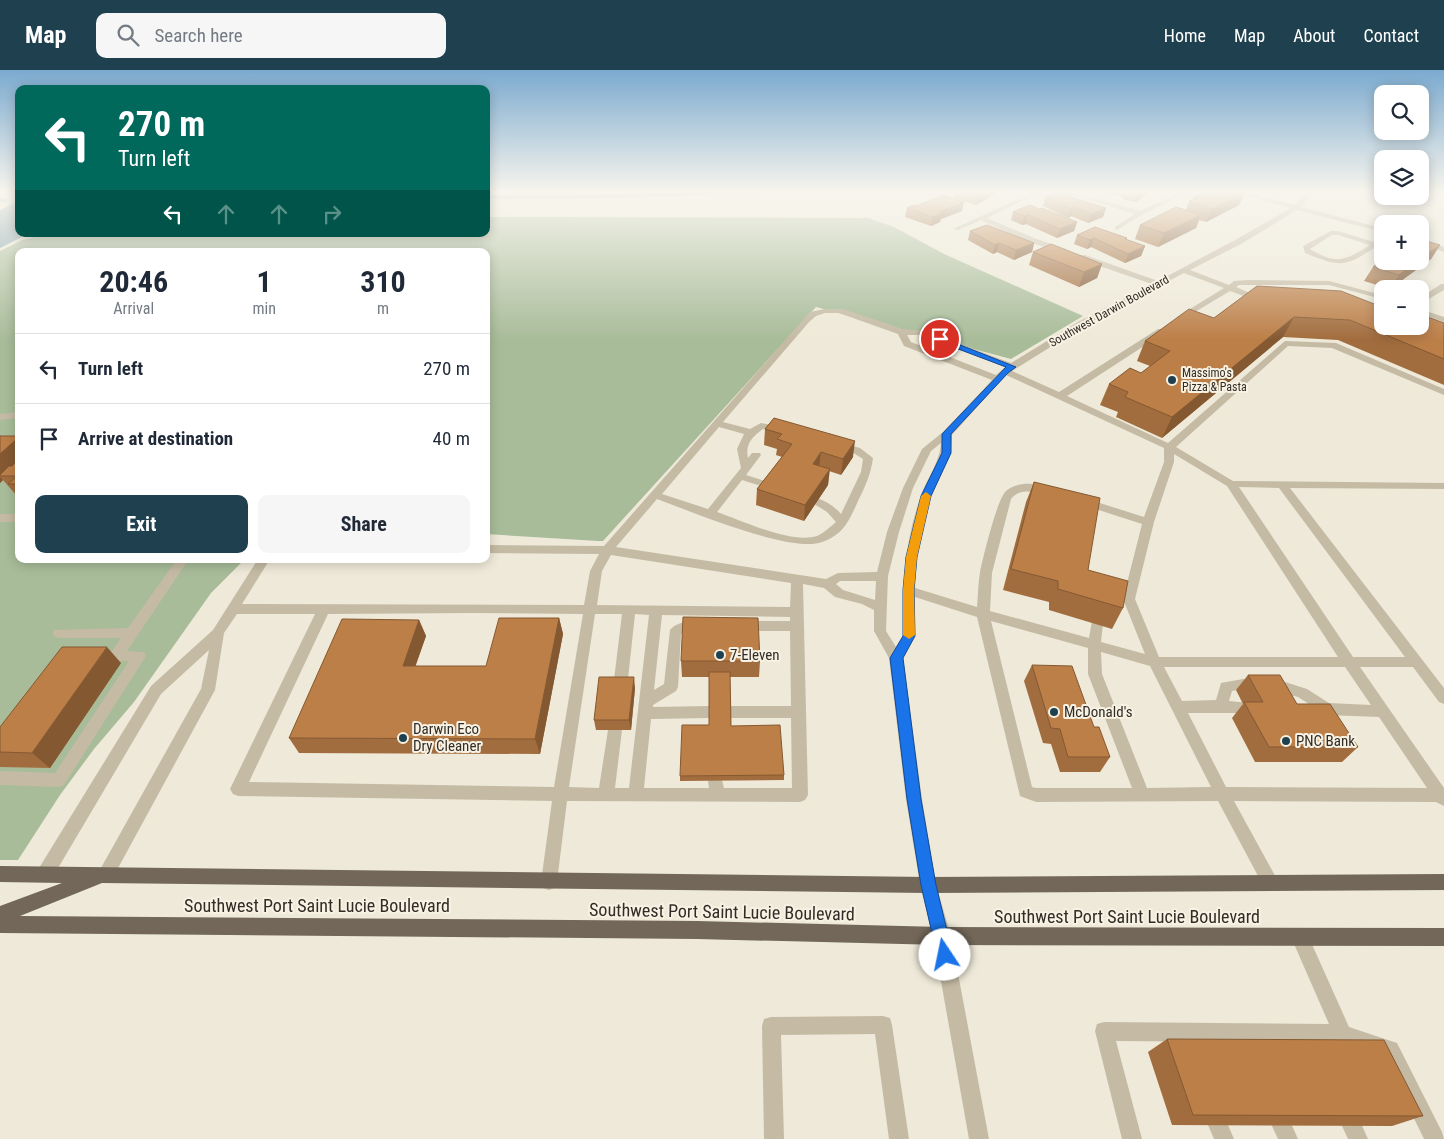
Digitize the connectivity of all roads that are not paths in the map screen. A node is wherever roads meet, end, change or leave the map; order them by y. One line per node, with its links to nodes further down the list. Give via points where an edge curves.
1 (1034, 241): 7 (street)
2 (1240, 241): 9 (street, Southwest Darwin Boulevard)
3 (1318, 241): 4 (street, via 1306,248 1308,251 1337,262 1344,262)
4 (1379, 242)
5 (1429, 244): 6 (street)
6 (1444, 250)
7 (1067, 252)
8 (1076, 255): 10 (street)
9 (1183, 270): 10 (street, Southwest Darwin Boulevard); 12 (street)
10 (1158, 283): 19 (street, Southwest Darwin Boulevard, via 1081,324)
11 (1444, 286): 15 (street)
12 (1229, 288): 13 (street); 14 (street, via 1247,282 1329,283); 21 (street)
13 (1269, 295)
14 (1374, 295)
15 (1429, 296)
16 (1429, 314): 17 (street)
17 (1444, 320)
18 (902, 332): 19 (street, via 922,333); 19 (street, via 907,344); 24 (street, via 840,311 813,314)
19 (1005, 372): 21 (street); 27 (street, Southwest Darwin Boulevard)
20 (1444, 392): 29 (street, via 1333,345 1285,344)
21 (1060, 396): 29 (street)
22 (15, 415): 23 (street)
23 (0, 417)
24 (718, 423): 25 (street); 37 (street)
25 (751, 433): 26 (street, via 761,426); 31 (street, via 740,448)
26 (798, 434)
27 (947, 434): 49 (street, Southwest Darwin Boulevard, via 927,449 908,488); 52 (street, via 946,453 926,496 911,557)
28 (827, 442): 44 (street, via 856,450 868,458 866,472)
29 (1169, 447): 32 (street); 43 (street, via 1169,462)
30 (756, 455): 31 (street)
31 (743, 472): 34 (street); 40 (street)
32 (1231, 484): 33 (street); 72 (street)
33 (1282, 485): 35 (street); 73 (street)
34 (770, 486)
35 (1444, 486)
36 (1058, 494): 59 (street, via 1032,487 1010,491 986,573)
37 (655, 495): 40 (street); 46 (street)
38 (1076, 500): 43 (street)
39 (816, 502): 44 (street, via 831,509)
40 (710, 514): 44 (street, via 799,541 817,540)
41 (0, 518): 42 (street)
42 (15, 518)
43 (1148, 522): 71 (street, via 1129,581 1129,599)
44 (843, 523)
45 (490, 549): 46 (street)
46 (606, 550): 50 (street); 56 (street, via 596,572)
47 (180, 563): 65 (street)
48 (261, 563): 54 (street)
49 (882, 576): 51 (street, via 838,577); 53 (street, Southwest Darwin Boulevard)
50 (797, 578): 51 (street); 60 (street)
51 (828, 584): 53 (street, via 838,594 865,600)
52 (909, 590): 59 (street); 70 (street, via 909,636)
53 (881, 608): 70 (street, Southwest Darwin Boulevard, via 880,631)
54 (232, 609): 55 (street); 66 (street)
55 (324, 609): 56 (street); 92 (street, via 238,789)
56 (591, 609): 57 (street); 92 (street)
57 (629, 609): 58 (street); 74 (street)
58 (656, 610): 60 (street); 79 (street)
59 (983, 614): 67 (street); 90 (street, via 1025,791 1036,795)
60 (796, 619): 63 (street); 86 (street)
61 (1097, 624): 67 (street)
62 (707, 626): 79 (street, via 679,628 675,633 671,687)
63 (727, 626)
64 (59, 633): 65 (street)
65 (132, 633): 69 (street)
66 (218, 633): 97 (street, via 156,690); 98 (street, via 208,690)
67 (1094, 646): 71 (street); 90 (street, via 1096,674)
68 (87, 655): 69 (street)
69 (116, 656): 89 (street, via 139,656 59,780)
70 (896, 658): 102 (street, Southwest Darwin Boulevard)
71 (1155, 662): 72 (street); 76 (street)
72 (1349, 662): 73 (street); 82 (street)
73 (1416, 662): 75 (street)
74 (620, 688)
75 (1444, 698)
76 (1178, 706): 77 (street); 91 (street)
77 (1221, 706): 78 (street); 81 (street, via 1226,687 1243,684 1282,687 1302,693)
78 (1244, 706)
79 (646, 707): 83 (street); 94 (street)
80 (1297, 708): 81 (street)
81 (1326, 709): 82 (street)
82 (1382, 711): 95 (street)
83 (709, 712)
84 (731, 712): 85 (street)
85 (751, 712): 86 (street); 88 (street)
86 (799, 712): 94 (street, via 800,796 749,788)
87 (615, 730): 93 (street)
88 (750, 731)
89 (0, 778)
90 (1142, 794): 91 (street)
91 (1222, 794): 95 (street); 101 (street)
92 (560, 795): 93 (street); 99 (street)
93 (606, 795): 94 (street)
94 (636, 795)
95 (1442, 798)
96 (0, 874): 97 (main road, Southwest Port Saint Lucie Boulevard)
97 (45, 874): 98 (main road, Southwest Port Saint Lucie Boulevard)
98 (105, 875): 99 (main road, Southwest Port Saint Lucie Boulevard); 103 (main road)
99 (549, 882): 102 (main road, Southwest Port Saint Lucie Boulevard)
100 (1444, 882): 101 (main road, Southwest Port Saint Lucie Boulevard)
101 (1271, 883): 102 (main road, Southwest Port Saint Lucie Boulevard)
102 (928, 885): 105 (street, Southwest Darwin Boulevard)
103 (0, 915)
104 (0, 924): 105 (main road, Southwest Port Saint Lucie Boulevard, via 697,930)
105 (942, 936): 106 (main road, Southwest Port Saint Lucie Boulevard); 117 (street, Southwest Darwin Boulevard)
106 (1300, 937): 107 (main road, Southwest Port Saint Lucie Boulevard); 111 (street)
107 (1444, 937)
108 (1185, 1032): 109 (street); 112 (street); 118 (street, via 1104,1031)
109 (1244, 1033): 110 (street); 113 (street)
110 (1310, 1033): 111 (street); 114 (street)
111 (1343, 1034): 119 (street, via 1390,1050)
112 (1192, 1052)
113 (1253, 1052)
114 (1318, 1052)
115 (774, 1139): 116 (street, via 771,1026 874,1025 883,1025)
116 (899, 1139)
117 (979, 1139)
118 (1132, 1139)
119 (1435, 1139)

